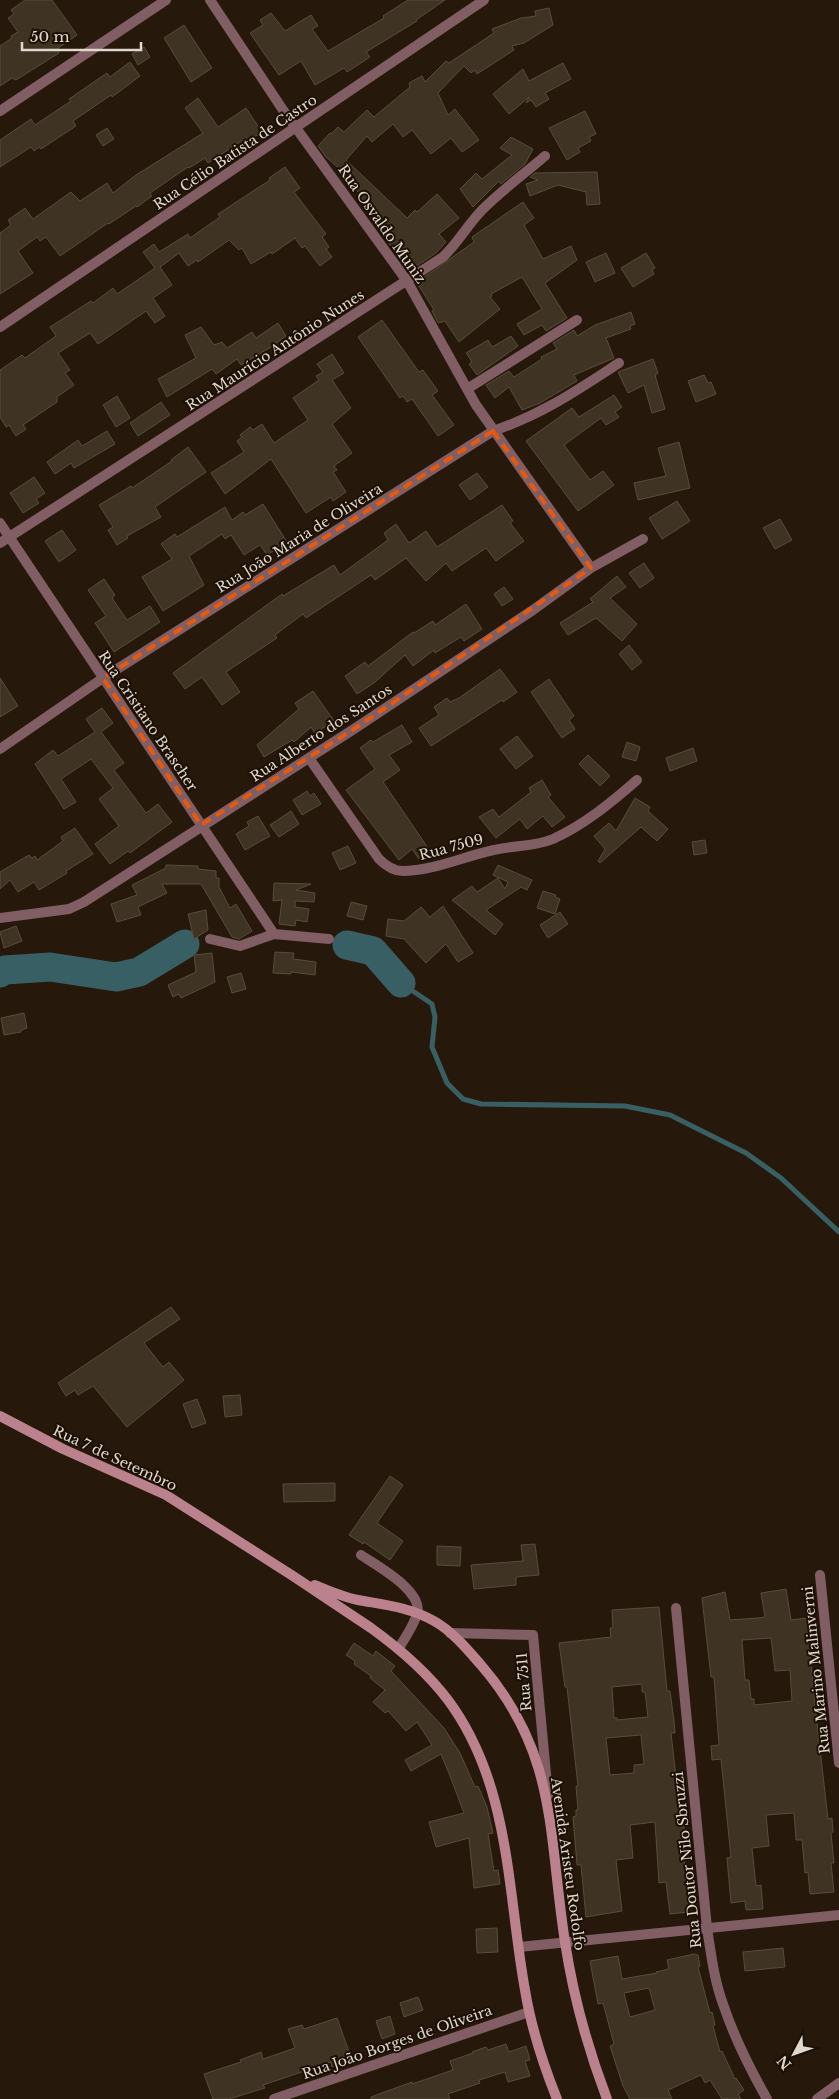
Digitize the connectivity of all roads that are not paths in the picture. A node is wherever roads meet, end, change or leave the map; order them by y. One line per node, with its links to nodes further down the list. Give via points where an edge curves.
1 (166, 0): 4 (street)
2 (210, 0): 5 (street, Rua Osvaldo Muniz)
3 (484, 0): 5 (street, Rua Célio Batista de Castro)
4 (0, 111)
5 (296, 128): 7 (street, Rua Osvaldo Muniz); 9 (street, Rua Célio Batista de Castro)
6 (545, 156): 7 (street, Rua Maurício Antônio Nunes, via 482,210 443,257)
7 (407, 281): 11 (street, Rua Osvaldo Muniz); 14 (street, Rua Maurício Antônio Nunes)
8 (577, 320): 11 (street)
9 (0, 327)
10 (619, 363): 12 (street, Rua João Maria de Oliveira, via 552,406)
11 (467, 389): 12 (street, Rua Osvaldo Muniz)
12 (494, 431): 17 (street, Rua Osvaldo Muniz); 18 (street, Rua João Maria de Oliveira)
13 (0, 523): 14 (street, Rua Cristiano Brascher)
14 (9, 537): 16 (street, Rua Maurício Antônio Nunes); 18 (street, Rua Cristiano Brascher)
15 (643, 539): 17 (street, Rua Alberto dos Santos)
16 (0, 543)
17 (591, 568): 20 (street, Rua Alberto dos Santos, via 534,610)
18 (104, 678): 19 (street, Rua João Maria de Oliveira); 22 (street, Rua Cristiano Brascher)
19 (0, 749)
20 (309, 758): 21 (street, Rua 7509, via 379,859 389,868 403,872 552,839 602,809); 22 (street, Rua Alberto dos Santos)
21 (637, 780)
22 (201, 825): 23 (street, Rua Alberto dos Santos, via 84,902 69,908); 24 (street, Rua Cristiano Brascher)
23 (0, 918)
24 (274, 934): 25 (street); 26 (street, via 240,946)
25 (329, 939)
26 (210, 940)
27 (0, 1416): 30 (street, Rua 7 de Setembro, via 166,1495)
28 (361, 1555): 32 (street, via 411,1592)
29 (820, 1575): 35 (street, Rua Marino Malinverni)
30 (293, 1576): 32 (street, Avenida Aristeu Rodolfo, via 344,1596); 34 (street)
31 (676, 1608): 38 (street, Rua Doutor Nilo Sbruzzi)
32 (418, 1613): 33 (street, Avenida Aristeu Rodolfo); 34 (street)
33 (450, 1633): 36 (street, Avenida Aristeu Rodolfo, via 489,1674 510,1703 538,1761); 36 (street, Rua 7511, via 534,1635)
34 (399, 1648): 40 (street, via 448,1701 466,1728 490,1782 506,1849)
35 (839, 1763)
36 (549, 1808): 39 (street, Avenida Aristeu Rodolfo)
37 (839, 1915): 38 (street)
38 (707, 1928): 39 (street); 46 (street, Rua Doutor Nilo Sbruzzi, via 722,2003)
39 (565, 1942): 40 (street); 45 (street, Avenida Aristeu Rodolfo, via 575,1995)
40 (519, 1947): 41 (street)
41 (529, 2012): 43 (street, Rua João Borges de Oliveira); 44 (street)
42 (839, 2083): 47 (street)
43 (274, 2099)
44 (557, 2099)
45 (607, 2099)
46 (767, 2099)
47 (817, 2099)

